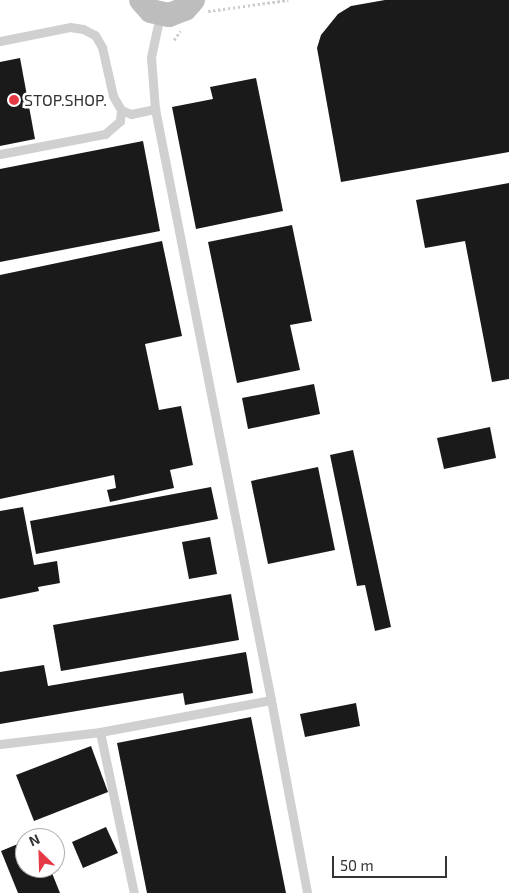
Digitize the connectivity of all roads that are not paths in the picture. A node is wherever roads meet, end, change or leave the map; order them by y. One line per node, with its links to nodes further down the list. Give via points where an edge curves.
1 (141, 0): 3 (street, via 150,10)
2 (198, 6): 3 (street, via 178,13)
3 (160, 14): 5 (lane, via 152,57)
4 (0, 41): 6 (lane, via 70,27 95,35 102,47 112,96)
5 (155, 109): 6 (lane, via 131,114); 8 (lane)
6 (121, 110): 7 (lane, via 120,121 105,134)
7 (0, 154)
8 (271, 700): 9 (lane); 12 (lane)
9 (100, 732): 10 (lane); 11 (lane)
10 (0, 744)
11 (134, 893)
12 (307, 893)

